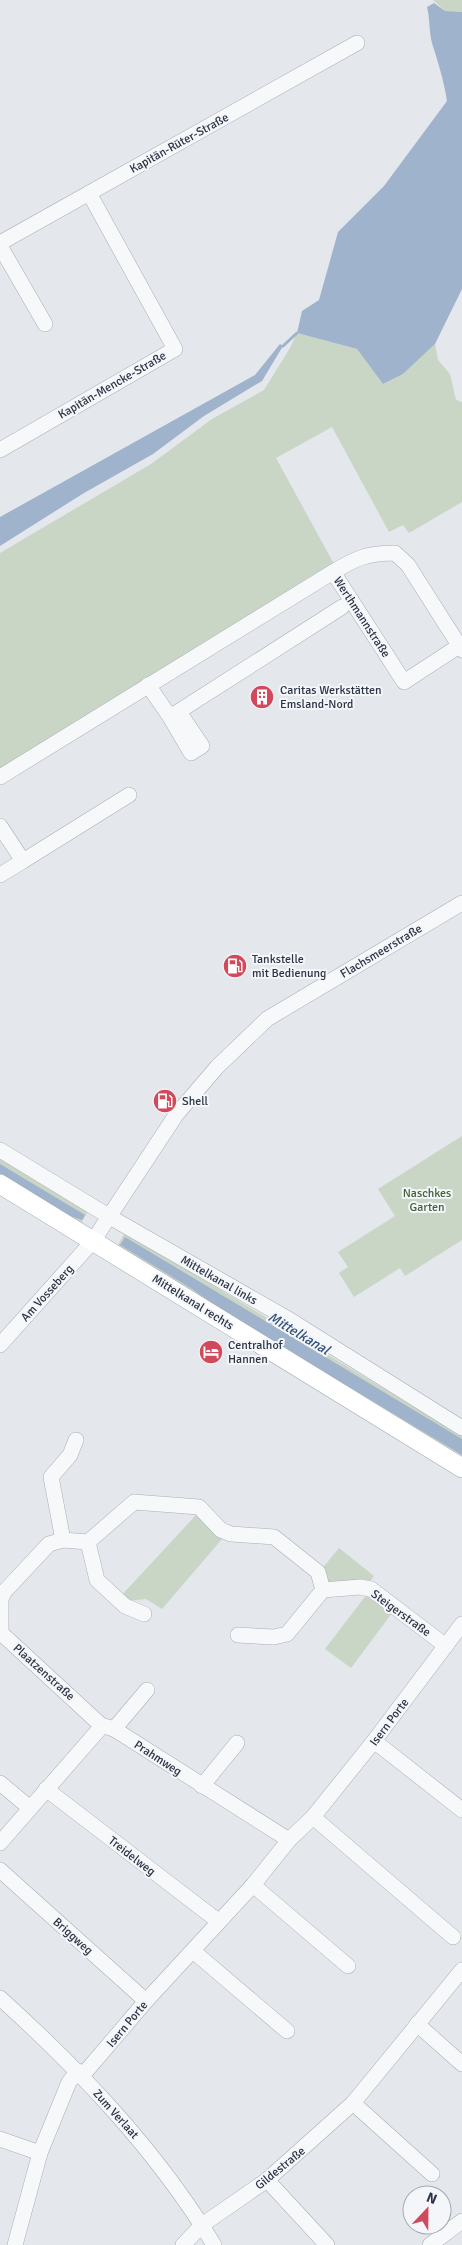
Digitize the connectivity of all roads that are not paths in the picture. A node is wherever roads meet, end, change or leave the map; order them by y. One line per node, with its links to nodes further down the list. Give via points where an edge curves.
1 (357, 43): 2 (street, Kapitän-Rüter-Straße)
2 (89, 193): 3 (street, Kapitän-Rüter-Straße); 5 (street, Kapitän-Mencke-Straße, via 175,349)
3 (0, 244): 4 (street, Kapitän-Rüter-Straße)
4 (45, 324)
5 (0, 450)
6 (333, 572): 8 (street, Werthmannstraße, via 365,555 395,553 408,565); 8 (street, Werthmannstraße, via 404,682); 9 (street)
7 (342, 607): 9 (street, via 174,714)
8 (461, 648)
9 (148, 684): 10 (street)
10 (0, 777)
11 (129, 795): 13 (street)
12 (0, 826): 13 (street)
13 (23, 861): 14 (street)
14 (0, 875)
15 (462, 903): 18 (street, Flachsmeerstraße, via 268,1019 217,1067 176,1115)
16 (0, 1150): 18 (street, Mittelkanal links)
17 (0, 1184): 18 (main road, Mittelkanal rechts)
18 (102, 1228): 19 (street, Am Vosseberg); 20 (street, Mittelkanal links, via 290,1320); 22 (main road, Mittelkanal rechts)
19 (0, 1345)
20 (462, 1428)
21 (76, 1440): 23 (street, via 70,1455 51,1476)
22 (462, 1468)
23 (63, 1540): 24 (street); 25 (street, Plaatzenstraße, via 49,1544)
24 (88, 1542): 26 (street, via 134,1502 199,1507 226,1532 274,1537 318,1572); 27 (street, via 97,1580 125,1606)
25 (2, 1589): 32 (street, Plaatzenstraße, via 1,1633)
26 (323, 1590): 29 (street, via 287,1634 274,1637); 30 (street, Steigerstraße, via 370,1589)
27 (144, 1614)
28 (462, 1624): 30 (street, Isern Porte)
29 (238, 1635)
30 (446, 1646): 33 (street, Isern Porte)
31 (147, 1690): 32 (street)
32 (108, 1727): 36 (street, Prahmweg); 37 (street)
33 (374, 1741): 38 (street); 40 (street, Isern Porte)
34 (237, 1743): 36 (street)
35 (0, 1783): 39 (street)
36 (202, 1786): 41 (street, Prahmweg)
37 (46, 1790): 39 (street); 45 (street, Treidelweg)
38 (460, 1804)
39 (30, 1808): 42 (street)
40 (313, 1818): 41 (street, Isern Porte); 46 (street)
41 (289, 1840): 44 (street, Isern Porte)
42 (0, 1842)
43 (0, 1870): 51 (street, Briggweg)
44 (253, 1884): 45 (street, Isern Porte); 48 (street)
45 (218, 1921): 47 (street, Isern Porte)
46 (453, 1937)
47 (193, 1951): 51 (street, Isern Porte); 53 (street)
48 (348, 1966)
49 (462, 1970): 52 (street, Gildestraße)
50 (0, 1998): 55 (street, Zum Verlaat)
51 (146, 2001): 55 (street, Isern Porte)
52 (418, 2024): 54 (street); 56 (street, Gildestraße)
53 (287, 2031)
54 (462, 2064)
55 (80, 2074): 58 (street, Isern Porte, via 69,2082); 62 (street, Zum Verlaat, via 144,2145)
56 (353, 2103): 59 (street); 60 (street, Gildestraße)
57 (0, 2139): 58 (street)
58 (40, 2153): 63 (street, Isern Porte)
59 (432, 2174)
60 (267, 2180): 62 (street, Gildestraße); 66 (street)
61 (462, 2221): 67 (street)
62 (202, 2225): 64 (street, Gildestraße); 65 (street, Zum Verlaat)
63 (15, 2245)
64 (183, 2245)
65 (214, 2245)
66 (327, 2245)
67 (430, 2245)

